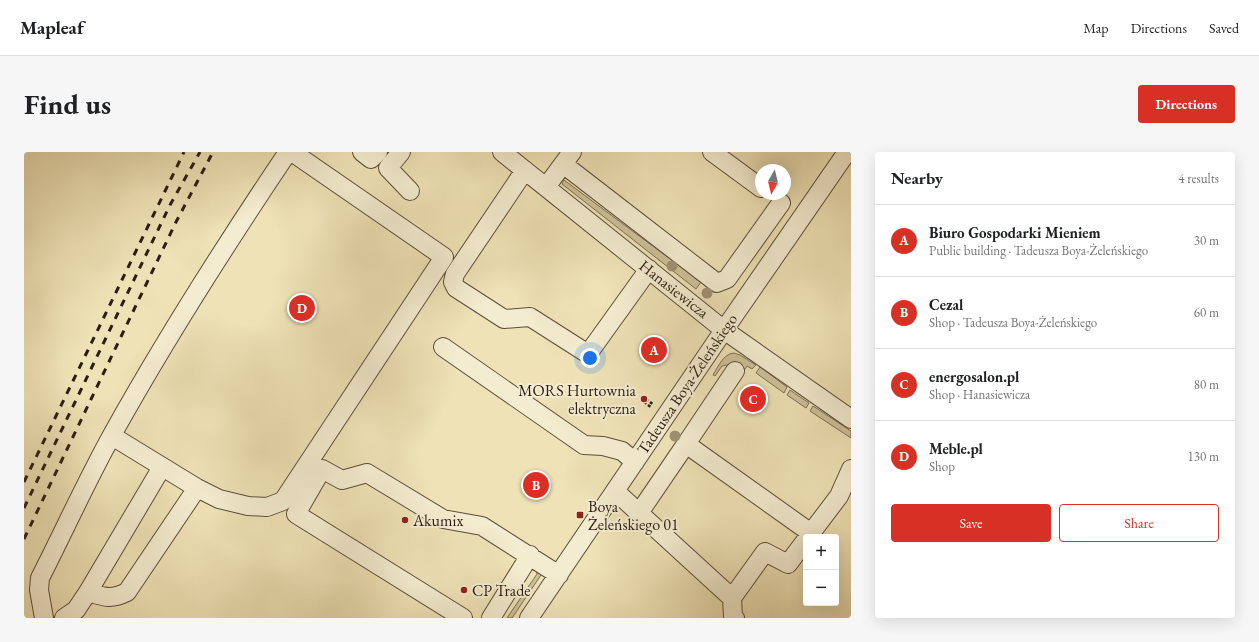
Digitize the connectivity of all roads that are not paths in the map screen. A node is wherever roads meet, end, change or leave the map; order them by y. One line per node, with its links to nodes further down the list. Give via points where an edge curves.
1 (288, 152): 22 (street, via 182,315)
2 (292, 152): 27 (street, via 444,257 283,501 267,507 248,506 219,499)
3 (362, 152): 4 (street, via 371,159)
4 (378, 152)
5 (401, 152): 13 (street, via 388,168)
6 (502, 152): 10 (street, Hanasiewicza)
7 (712, 152): 11 (street)
8 (846, 152): 16 (street, Tadeusza Boya-Żeleńskiego)
9 (567, 158): 12 (street); 14 (street, via 717,283 728,279)
10 (525, 170): 12 (street, Hanasiewicza); 17 (street, via 455,274 453,282 456,288 504,319 530,317 588,354)
11 (755, 184)
12 (546, 187): 17 (street, Hanasiewicza)
13 (410, 191)
14 (774, 200)
15 (776, 200): 16 (street)
16 (801, 218): 18 (street, Tadeusza Boya-Żeleńskiego)
17 (648, 270): 18 (street, Hanasiewicza)
18 (724, 330): 21 (street, Hanasiewicza); 24 (street, Tadeusza Boya-Żeleńskiego)
19 (443, 347): 24 (street, via 584,445 622,451)
20 (735, 371): 23 (street)
21 (851, 419)
22 (112, 436): 25 (street); 37 (street, via 40,578 39,590)
23 (686, 444): 29 (street); 30 (street)
24 (635, 462): 28 (street, Tadeusza Boya-Żeleńskiego)
25 (162, 467): 27 (street); 35 (street)
26 (851, 469): 31 (street, via 839,496)
27 (197, 488): 35 (street, via 127,592 117,598)
28 (615, 491): 29 (street); 34 (street, Tadeusza Boya-Żeleńskiego)
29 (639, 513): 36 (street)
30 (805, 534)
31 (810, 534)
32 (803, 543): 36 (street, via 788,564 765,552)
33 (530, 555): 34 (street); 39 (street, via 482,526 443,519 367,473 342,480 322,469 296,514); 40 (street)
34 (559, 575): 41 (street, Tadeusza Boya-Żeleńskiego)
35 (88, 592): 38 (street, via 76,610)
36 (732, 598): 42 (street)
37 (44, 618)
38 (64, 618)
39 (463, 618)
40 (491, 618)
41 (530, 618)
42 (735, 618)

